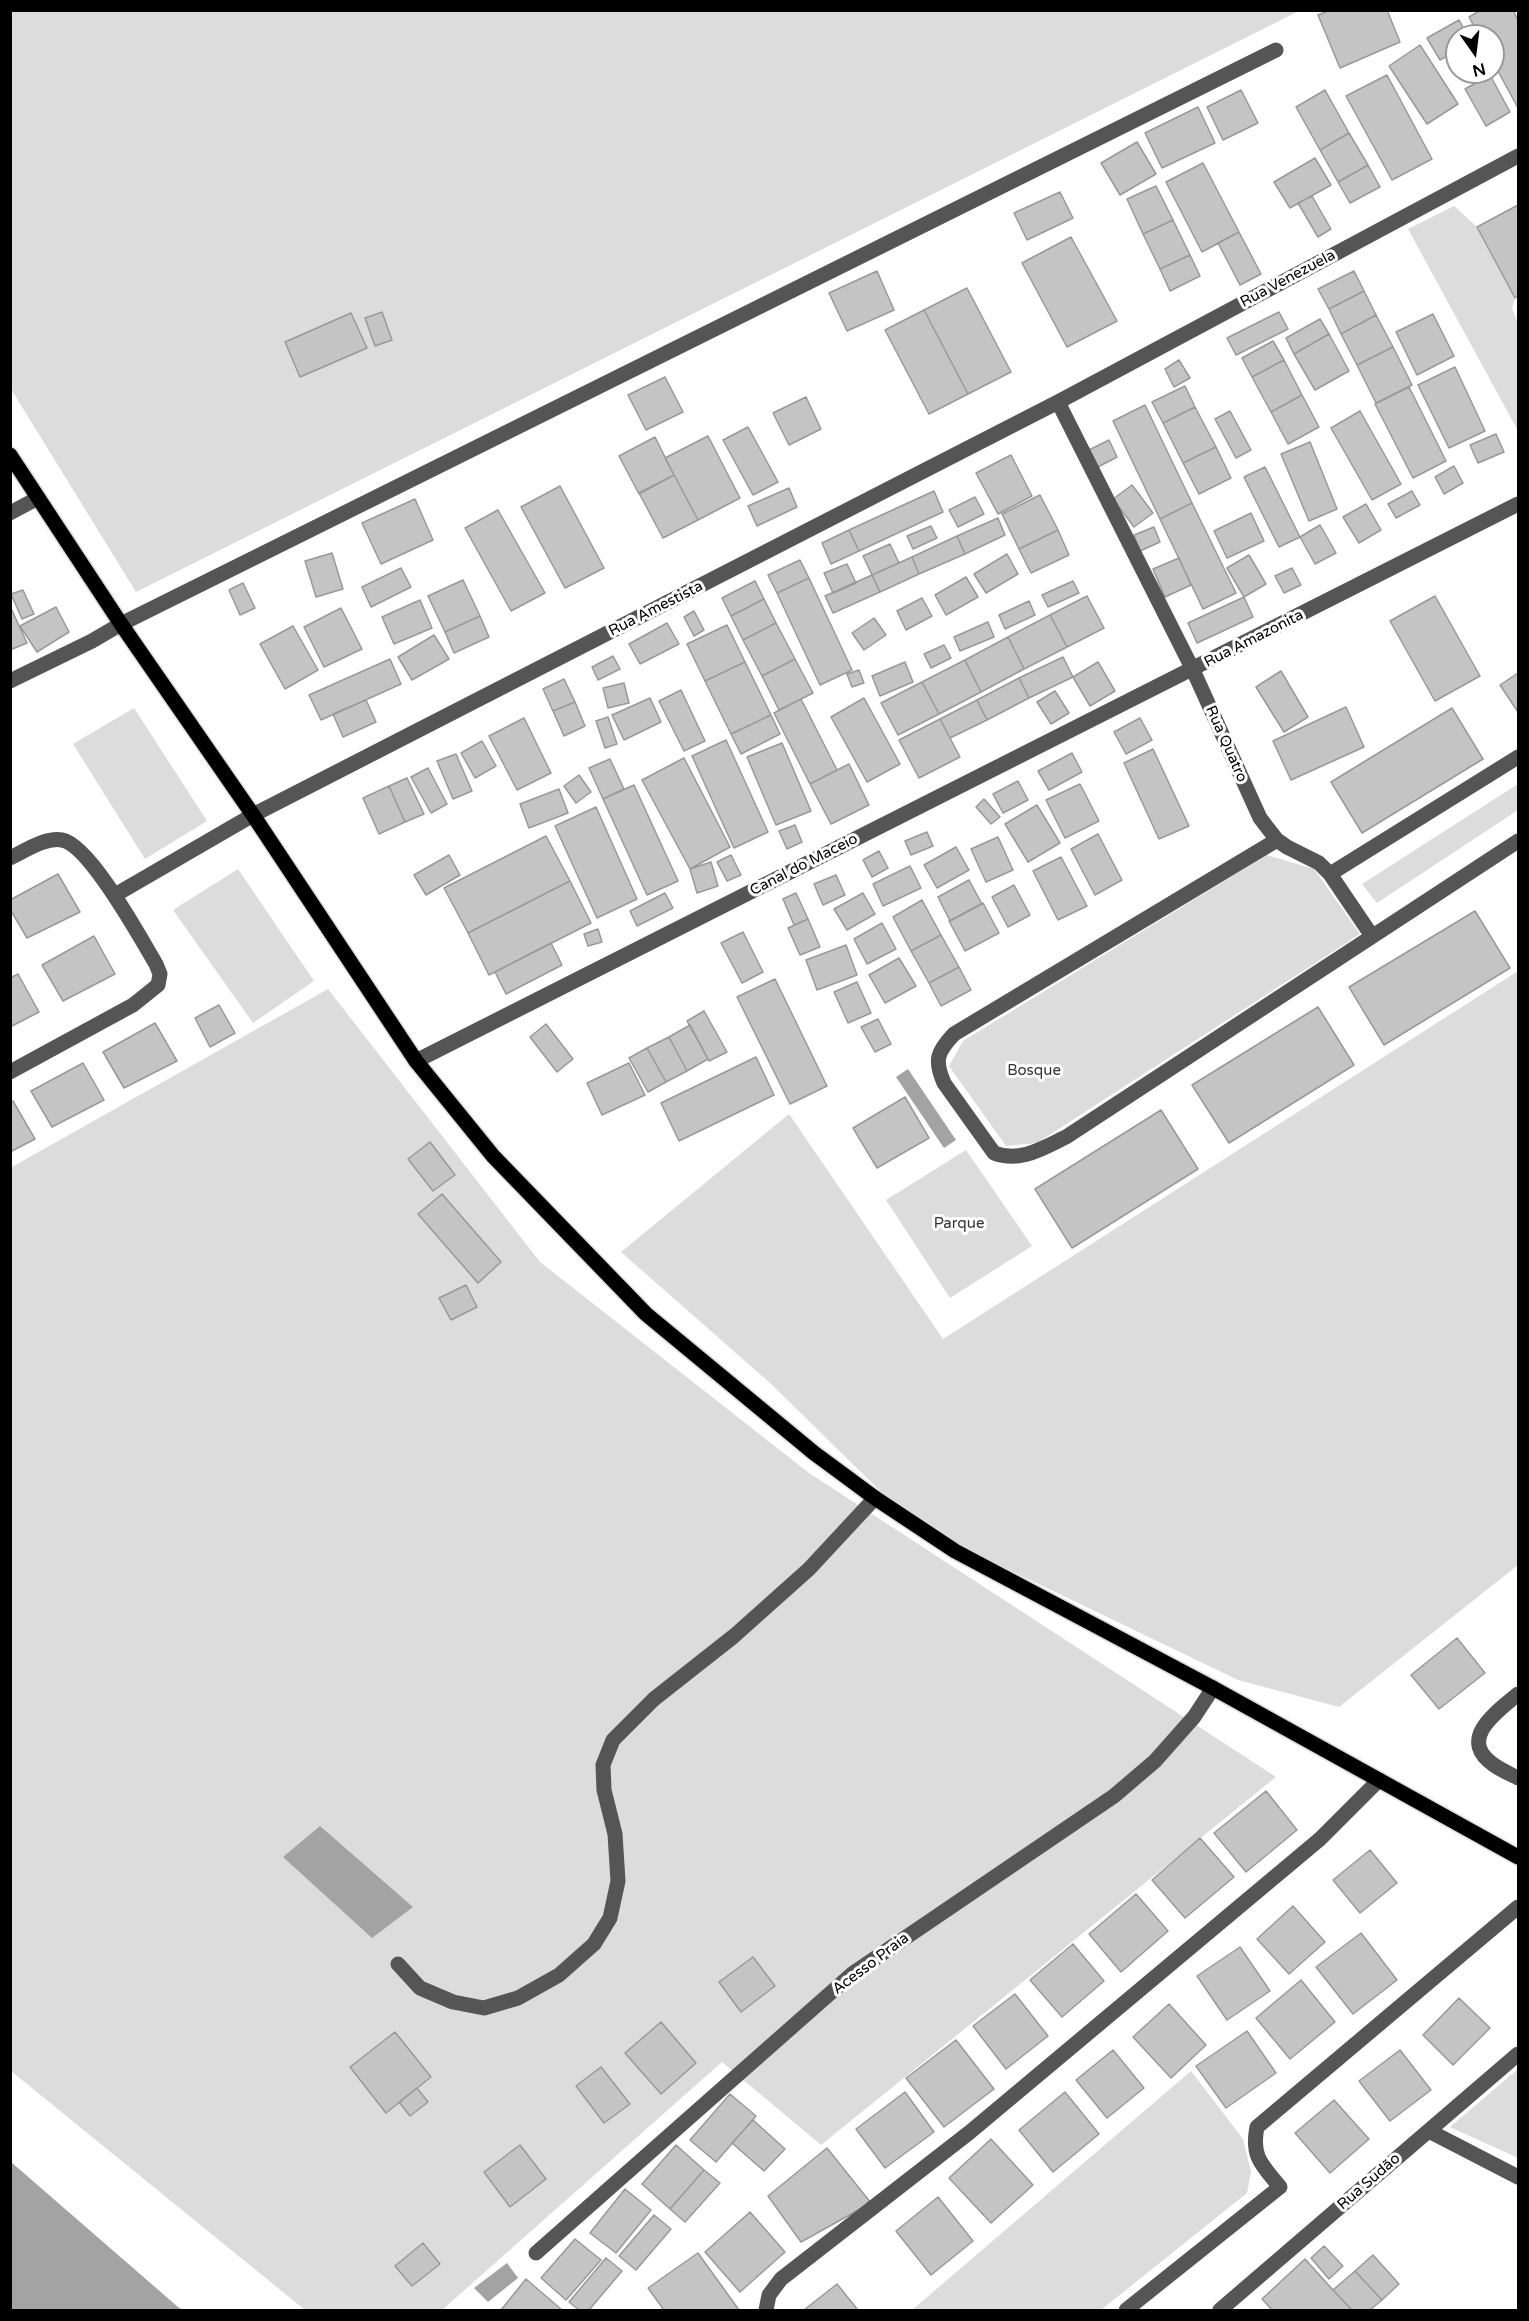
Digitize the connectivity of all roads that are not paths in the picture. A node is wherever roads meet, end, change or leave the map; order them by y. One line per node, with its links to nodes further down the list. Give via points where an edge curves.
1 (1276, 50): 8 (street)
2 (1518, 156): 3 (street, Rua Venezuela)
3 (1058, 402): 9 (street, Rua Amazonita); 12 (street, Rua Amestista)
4 (10, 455): 5 (main road)
5 (38, 498): 7 (street); 8 (main road)
6 (1518, 504): 9 (street, Rua Amazonita)
7 (10, 513)
8 (121, 624): 10 (street); 12 (main road)
9 (1193, 670): 13 (street, Rua Quatro, via 1260,818); 19 (street, Canal do Maceio)
10 (10, 681)
11 (1518, 757): 16 (street)
12 (253, 815): 17 (street, Rua Amestista); 19 (main road)
13 (1277, 840): 16 (street); 18 (street, via 954,1034 944,1045 938,1055 938,1070 944,1083 994,1153 1016,1157 1066,1137)
14 (1518, 841): 18 (street)
15 (10, 858): 17 (street, via 50,841 64,840 89,860)
16 (1330, 874): 18 (street)
17 (115, 895): 20 (street, via 156,964 158,985 133,1005)
18 (1372, 936)
19 (416, 1061): 21 (main road, via 493,1156 646,1314 814,1453)
20 (10, 1072)
21 (875, 1498): 22 (main road, via 955,1551); 28 (street, via 809,1569 654,1699 614,1740 603,1765 615,1834 618,1881 610,1918 594,1944 559,1975 518,1998 484,2008 420,1988)
22 (1213, 1688): 25 (main road); 32 (street, Acesso Praia, via 1194,1717 1155,1761 1114,1796 852,1974)
23 (1518, 1694): 24 (street, via 1482,1726 1479,1739 1482,1755)
24 (1518, 1778)
25 (1378, 1780): 26 (main road); 33 (street, via 1320,1839 997,2110 782,2279 769,2295)
26 (1518, 1857)
27 (1518, 1907): 34 (street, via 1257,2127 1253,2143 1257,2157 1280,2187)
28 (398, 1964)
29 (1518, 2054): 30 (street, Rua Sudão)
30 (1429, 2131): 31 (street); 35 (street, Rua Sudão)
31 (1518, 2177)
32 (536, 2253)
33 (766, 2310)
34 (1126, 2310)
35 (1220, 2310)

